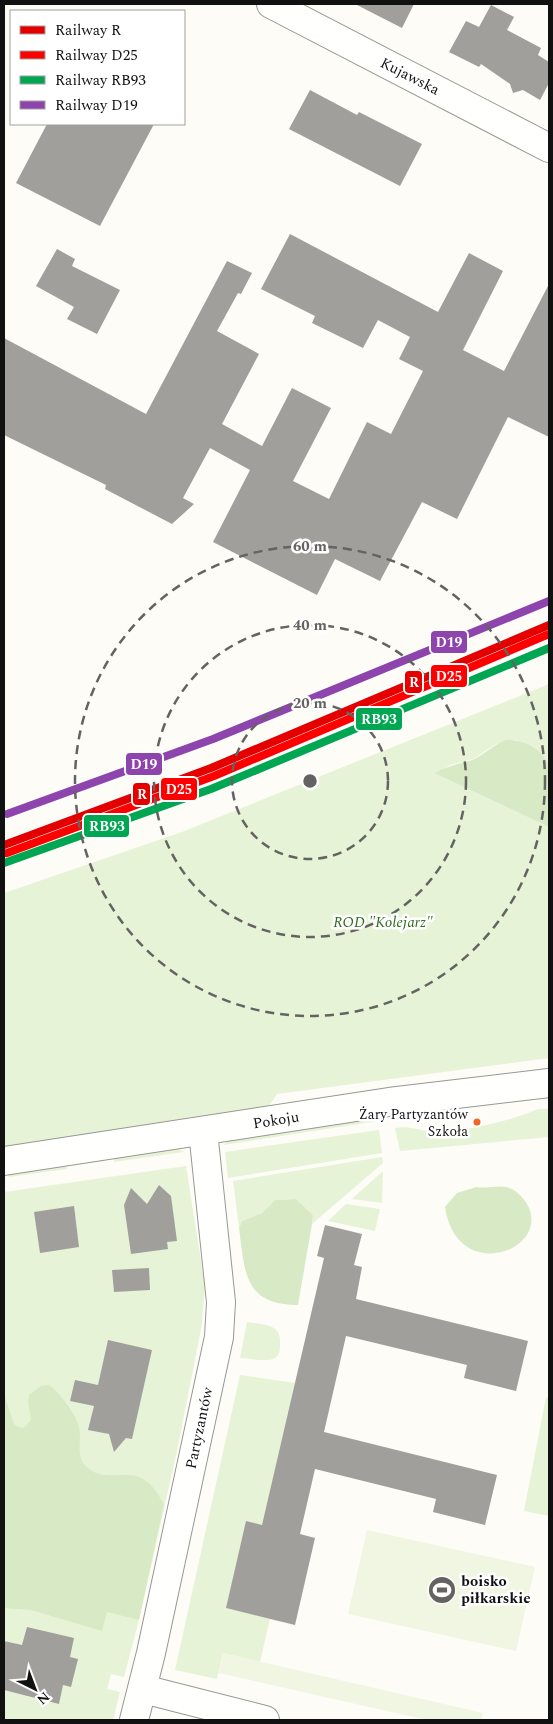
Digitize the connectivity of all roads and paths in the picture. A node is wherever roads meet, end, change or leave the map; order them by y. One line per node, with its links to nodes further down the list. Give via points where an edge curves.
1 (271, 4): 2 (street, Kujawska)
2 (300, 10): 3 (street, Kujawska)
3 (549, 148)
4 (549, 1083): 5 (street, Pokoju, via 390,1102)
5 (203, 1132): 6 (street, Pokoju); 7 (street, Partyzantów, via 221,1302 219,1337)
6 (4, 1161)
7 (143, 1689): 8 (street, Partyzantów); 9 (street)
8 (134, 1720)
9 (265, 1720)

